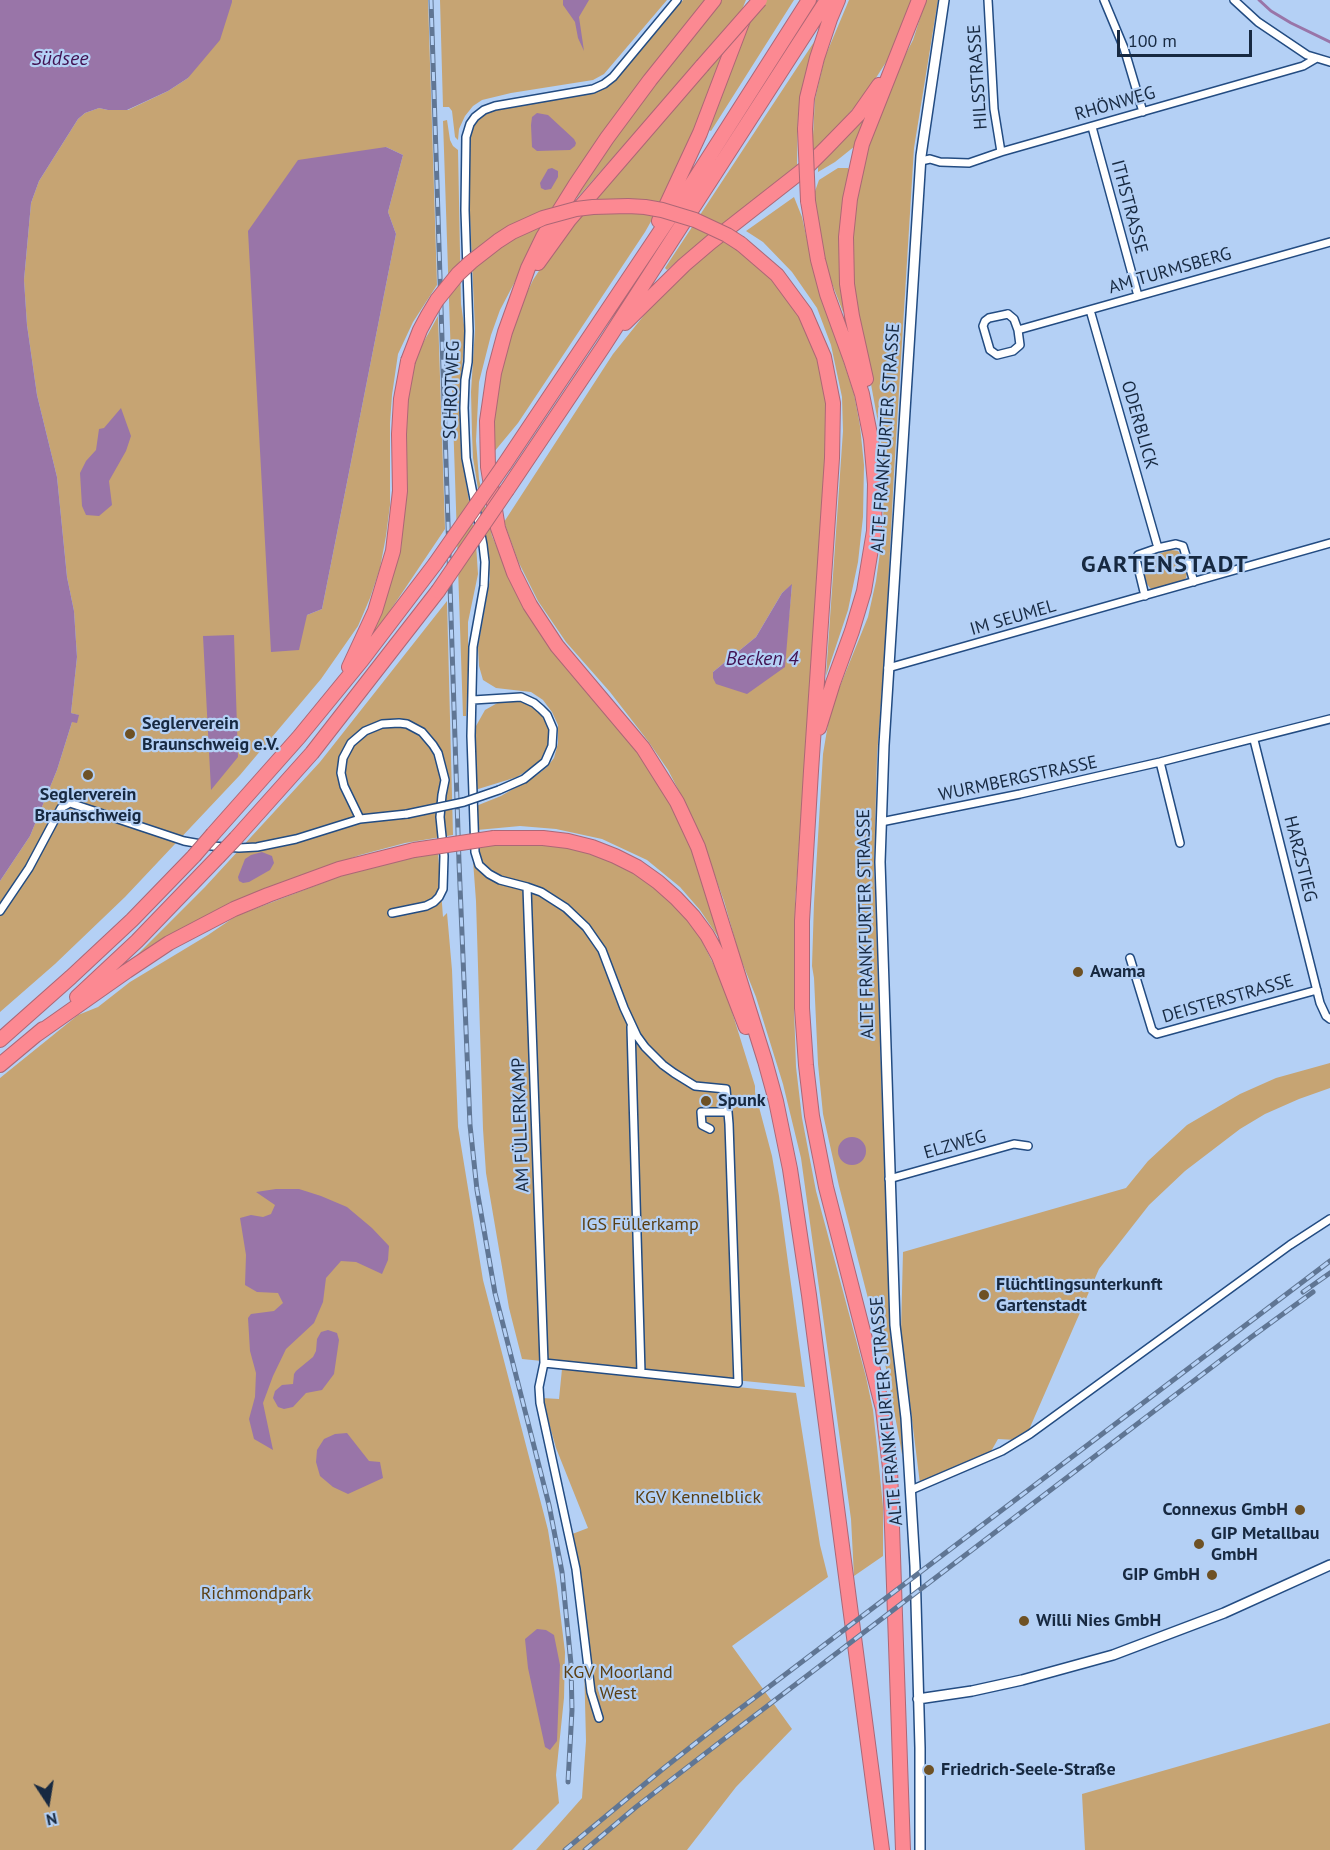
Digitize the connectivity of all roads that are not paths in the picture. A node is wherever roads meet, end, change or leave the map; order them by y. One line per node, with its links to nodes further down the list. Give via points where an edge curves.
1 (677, 0): 34 (street, SCHROTWEG, via 604,84 484,110 470,124 465,137 469,340 464,408 466,458 485,568 473,647)
2 (714, 0): 23 (highway, via 650,80 576,184 543,237)
3 (751, 0): 21 (highway, via 700,133)
4 (760, 0): 23 (highway, bridge, via 569,220)
5 (809, 0): 21 (highway)
6 (827, 0): 26 (highway)
7 (838, 0): 27 (highway, bridge, via 807,98 804,129 808,201 821,272 856,373)
8 (919, 0): 15 (highway)
9 (944, 0): 19 (street, ALTE FRANKFURTER STRASSE)
10 (988, 0): 18 (street, HILSSTRASSE, via 994,109)
11 (1104, 0): 16 (street, via 1124,48)
12 (1234, 0): 13 (street, via 1258,22)
13 (1315, 59): 14 (street); 16 (street, RHÖNWEG, via 1303,66)
14 (1330, 62)
15 (893, 63): 26 (highway, via 858,115 808,166 684,265); 27 (highway, via 862,144 847,220 847,284 870,397)
16 (1143, 112): 17 (street, RHÖNWEG)
17 (1092, 127): 18 (street, RHÖNWEG); 22 (street, ITHSTRASSE)
18 (1001, 152): 19 (street, RHÖNWEG, via 969,163)
19 (921, 161): 32 (street, ALTE FRANKFURTER STRASSE)
20 (1330, 242): 22 (street, AM TURMSBERG)
21 (633, 274): 33 (highway, bridge, via 435,564)
22 (1138, 296): 24 (street, AM TURMSBERG)
23 (517, 301): 55 (highway, via 496,363 487,421 490,482 502,541 519,584 543,627 643,748 688,825 739,974 776,1101)
24 (1090, 310): 25 (street, AM TURMSBERG); 29 (street, ODERBLICK)
25 (1018, 330): 25 (street, via 1018,348 997,355 990,350 983,326 989,318 1008,314)
26 (603, 347): 49 (highway, bridge, via 438,591 312,753 129,948)
27 (866, 416): 38 (highway, via 874,461 872,551 859,611 825,710)
28 (1330, 543): 30 (street, IM SEUMEL)
29 (1158, 548): 30 (street, via 1183,546); 31 (street, via 1136,559)
30 (1194, 582): 31 (street, IM SEUMEL)
31 (1145, 596): 32 (street, IM SEUMEL)
32 (888, 668): 40 (street, ALTE FRANKFURTER STRASSE)
33 (339, 688): 38 (highway, bridge, via 386,581 400,491 401,399 408,362 437,300 477,256 512,232 543,218 593,207 645,207 695,220 741,244 777,275 797,300 819,342 832,387 834,419); 50 (highway, bridge, via 194,856 124,927)
34 (473, 700): 39 (street, bridge, via 522,697 542,709 553,729 552,747 545,762 524,778 464,802); 42 (street, via 475,852 479,865 489,874)
35 (1330, 719): 36 (street, WURMBERGSTRASSE)
36 (1254, 740): 37 (street, WURMBERGSTRASSE); 46 (street, HARZSTIEG)
37 (1161, 762): 40 (street, WURMBERGSTRASSE); 41 (street)
38 (811, 771): 65 (highway, via 802,921 806,1065 826,1187 875,1374 891,1468)
39 (360, 819): 43 (street, via 296,839 257,847 225,847 184,841 70,803 61,808 29,868); 44 (street, via 341,773 351,743 382,724 407,724 422,732 438,753 445,780 440,817 443,889 440,897 426,906)
40 (881, 822): 56 (street, ALTE FRANKFURTER STRASSE)
41 (1180, 843)
42 (527, 887): 48 (street, via 566,908 595,938); 58 (street, AM FÜLLERKAMP)
43 (0, 910)
44 (392, 913)
45 (1130, 958): 46 (street, DEISTERSTRASSE, via 1152,1030 1157,1034)
46 (1317, 990): 47 (street, HARZSTIEG)
47 (1330, 1019)
48 (631, 1025): 52 (street, via 645,1047 674,1073 695,1086 726,1089); 59 (street)
49 (36, 1035): 51 (highway); 55 (highway, bridge, via 170,943 268,894 339,868 414,850 494,838 568,840 637,867 676,898 707,935 755,1054)
50 (0, 1040)
51 (0, 1065)
52 (728, 1112): 53 (street, via 701,1112 702,1125); 59 (street, via 738,1383)
53 (710, 1129)
54 (1028, 1146): 56 (street, ELZWEG, via 1014,1144)
55 (785, 1147): 64 (highway, via 809,1295)
56 (889, 1179): 60 (street, ALTE FRANKFURTER STRASSE, via 895,1325)
57 (1330, 1219): 60 (street, via 1030,1434 1002,1451)
58 (544, 1363): 59 (street); 63 (street, AM FÜLLERKAMP, via 538,1387 540,1403 576,1569 591,1692)
59 (641, 1373)
60 (911, 1490): 62 (street, ALTE FRANKFURTER STRASSE)
61 (1330, 1565): 62 (street, via 1214,1617 1105,1658 1012,1682)
62 (918, 1700): 66 (street, ALTE FRANKFURTER STRASSE)
63 (599, 1718)
64 (882, 1850)
65 (903, 1850)
66 (920, 1850)

